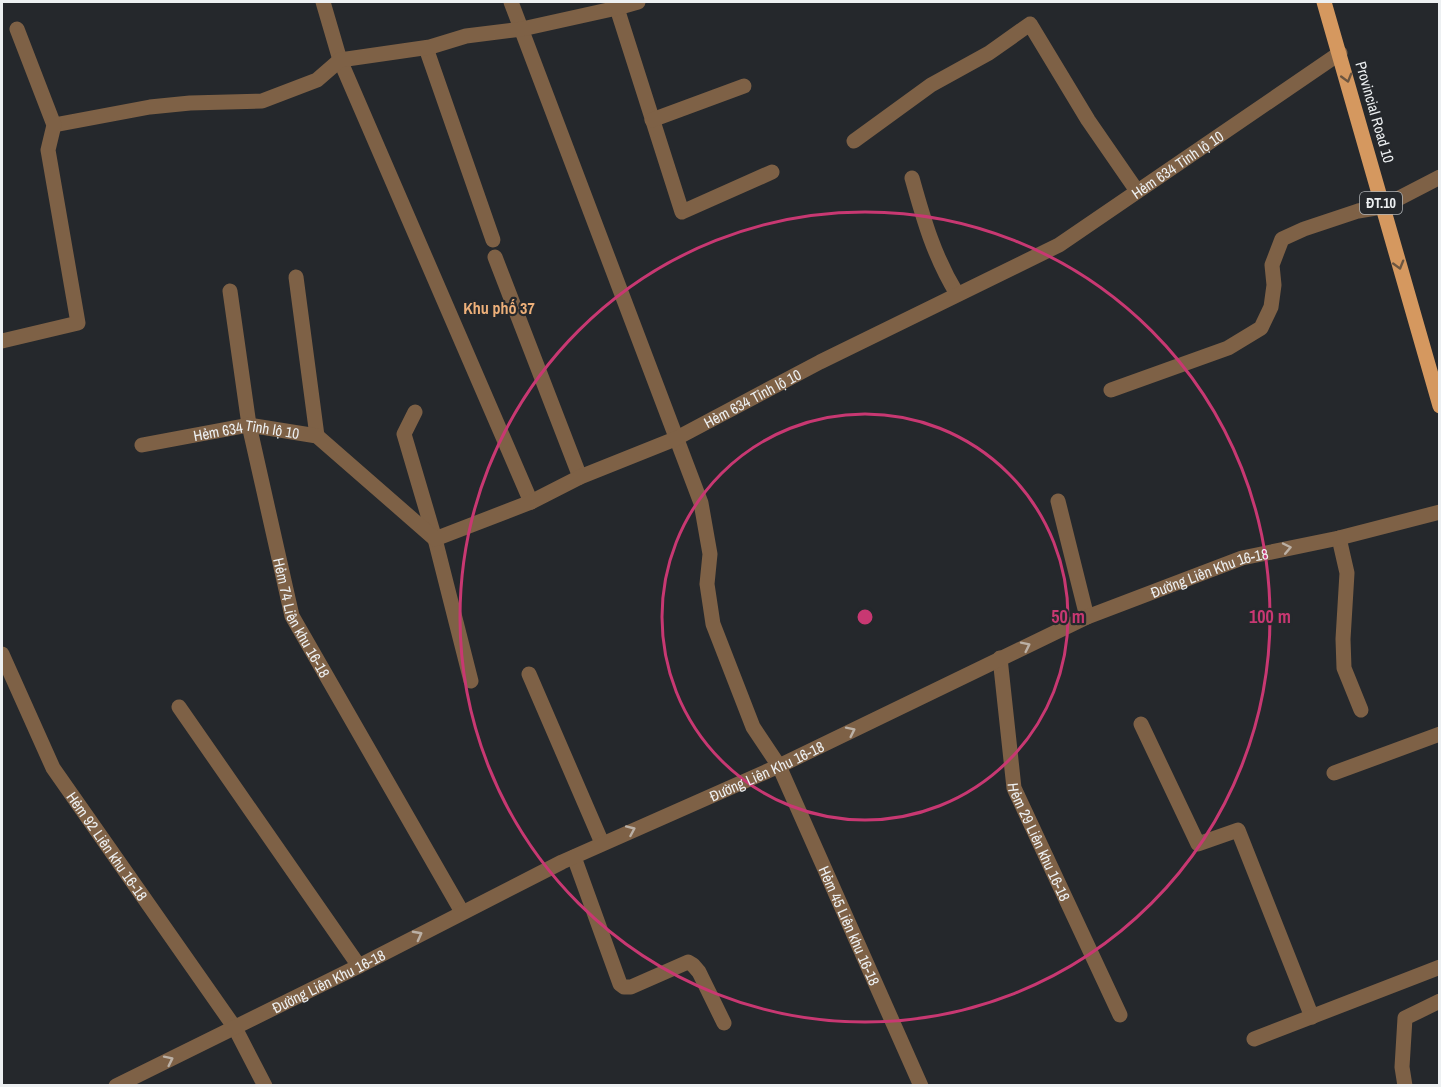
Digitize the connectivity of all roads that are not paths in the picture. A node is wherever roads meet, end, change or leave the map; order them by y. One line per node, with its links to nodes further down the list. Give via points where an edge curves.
1 (323, 2): 10 (street)
2 (511, 2): 7 (street, Hẻm 45 Liên khu 16-18)
3 (638, 2): 5 (street)
4 (1324, 2): 9 (main road, Provincial Road 10 / ĐT.10)
5 (616, 5): 7 (street); 12 (street)
6 (16, 29): 13 (street)
7 (522, 29): 8 (street, via 466,36); 31 (street, Hẻm 45 Liên khu 16-18)
8 (426, 48): 10 (street); 20 (street)
9 (1340, 52): 18 (street, Hẻm 634 Tỉnh lộ 10); 19 (main road, Provincial Road 10 / ĐT.10, one-way to 19)
10 (340, 60): 13 (street, via 316,80 262,101 150,107); 35 (street)
11 (744, 86): 12 (street)
12 (651, 120): 15 (street, via 682,212)
13 (54, 125): 25 (street, via 48,150 78,323)
14 (854, 141): 18 (street, via 931,85 989,53 1030,24)
15 (772, 172)
16 (1440, 177): 19 (street)
17 (912, 178): 24 (street, via 941,268)
18 (1137, 191): 24 (street, Hẻm 634 Tỉnh lộ 10, via 1059,244)
19 (1382, 207): 26 (street, via 1358,211 1282,239 1272,265 1271,307 1262,328 1228,348); 27 (main road, Provincial Road 10 / ĐT.10, one-way to 27)
20 (493, 240)
21 (495, 257): 33 (street)
22 (296, 277): 30 (street)
23 (230, 291): 29 (street, Hẻm 74 Liên khu 16-18)
24 (957, 294): 31 (street, Hẻm 634 Tỉnh lộ 10)
25 (2, 341)
26 (1111, 390)
27 (1439, 405)
28 (415, 412): 38 (street, via 404,434)
29 (249, 425): 30 (street, Hẻm 634 Tỉnh lộ 10); 32 (street, Hẻm 634 Tỉnh lộ 10); 52 (street, Hẻm 74 Liên khu 16-18, via 292,616)
30 (317, 436): 38 (street, Hẻm 634 Tỉnh lộ 10)
31 (675, 439): 33 (street, Hẻm 634 Tỉnh lộ 10); 48 (street, Hẻm 45 Liên khu 16-18, via 701,503 710,554 707,584 713,624 753,727)
32 (142, 445)
33 (580, 477): 35 (street, Hẻm 634 Tỉnh lộ 10)
34 (1058, 501): 39 (street)
35 (531, 502): 38 (street, Hẻm 634 Tỉnh lộ 10)
36 (1440, 512): 37 (street, Đường Liên Khu 16-18)
37 (1339, 538): 39 (street, Đường Liên Khu 16-18, one-way to 37, via 1242,558); 45 (street, via 1347,573 1344,668)
38 (435, 540): 43 (street)
39 (1087, 617): 41 (street, Đường Liên Khu 16-18, one-way to 39)
40 (2, 654): 59 (street, Hẻm 92 Liên khu 16-18, via 53,768)
41 (1000, 658): 48 (street, Đường Liên Khu 16-18, one-way to 41); 56 (street, Hẻm 29 Liên khu 16-18, via 1014,788)
42 (529, 674): 50 (street)
43 (471, 681)
44 (178, 707): 53 (street)
45 (1361, 710)
46 (1141, 724): 57 (street, via 1198,844 1238,830)
47 (1440, 734): 49 (street)
48 (779, 766): 50 (street, Đường Liên Khu 16-18, one-way to 48); 63 (street, Hẻm 45 Liên khu 16-18)
49 (1334, 773)
50 (602, 843): 51 (street, Đường Liên Khu 16-18)
51 (574, 857): 52 (street, Đường Liên Khu 16-18); 58 (street, via 620,984 631,987 684,962 691,963)
52 (462, 912): 53 (street, Đường Liên Khu 16-18, one-way to 52)
53 (359, 966): 59 (street, Đường Liên Khu 16-18)
54 (1440, 968): 57 (street)
55 (1440, 1001): 64 (street, via 1405,1018 1402,1067)
56 (1119, 1015)
57 (1312, 1017): 60 (street)
58 (724, 1023)
59 (235, 1028): 61 (street, Đường Liên Khu 16-18, one-way to 59); 62 (street, Hẻm 92 Liên khu 16-18)
60 (1254, 1039)
61 (116, 1086)
62 (265, 1086)
63 (921, 1086)
64 (1406, 1086)

